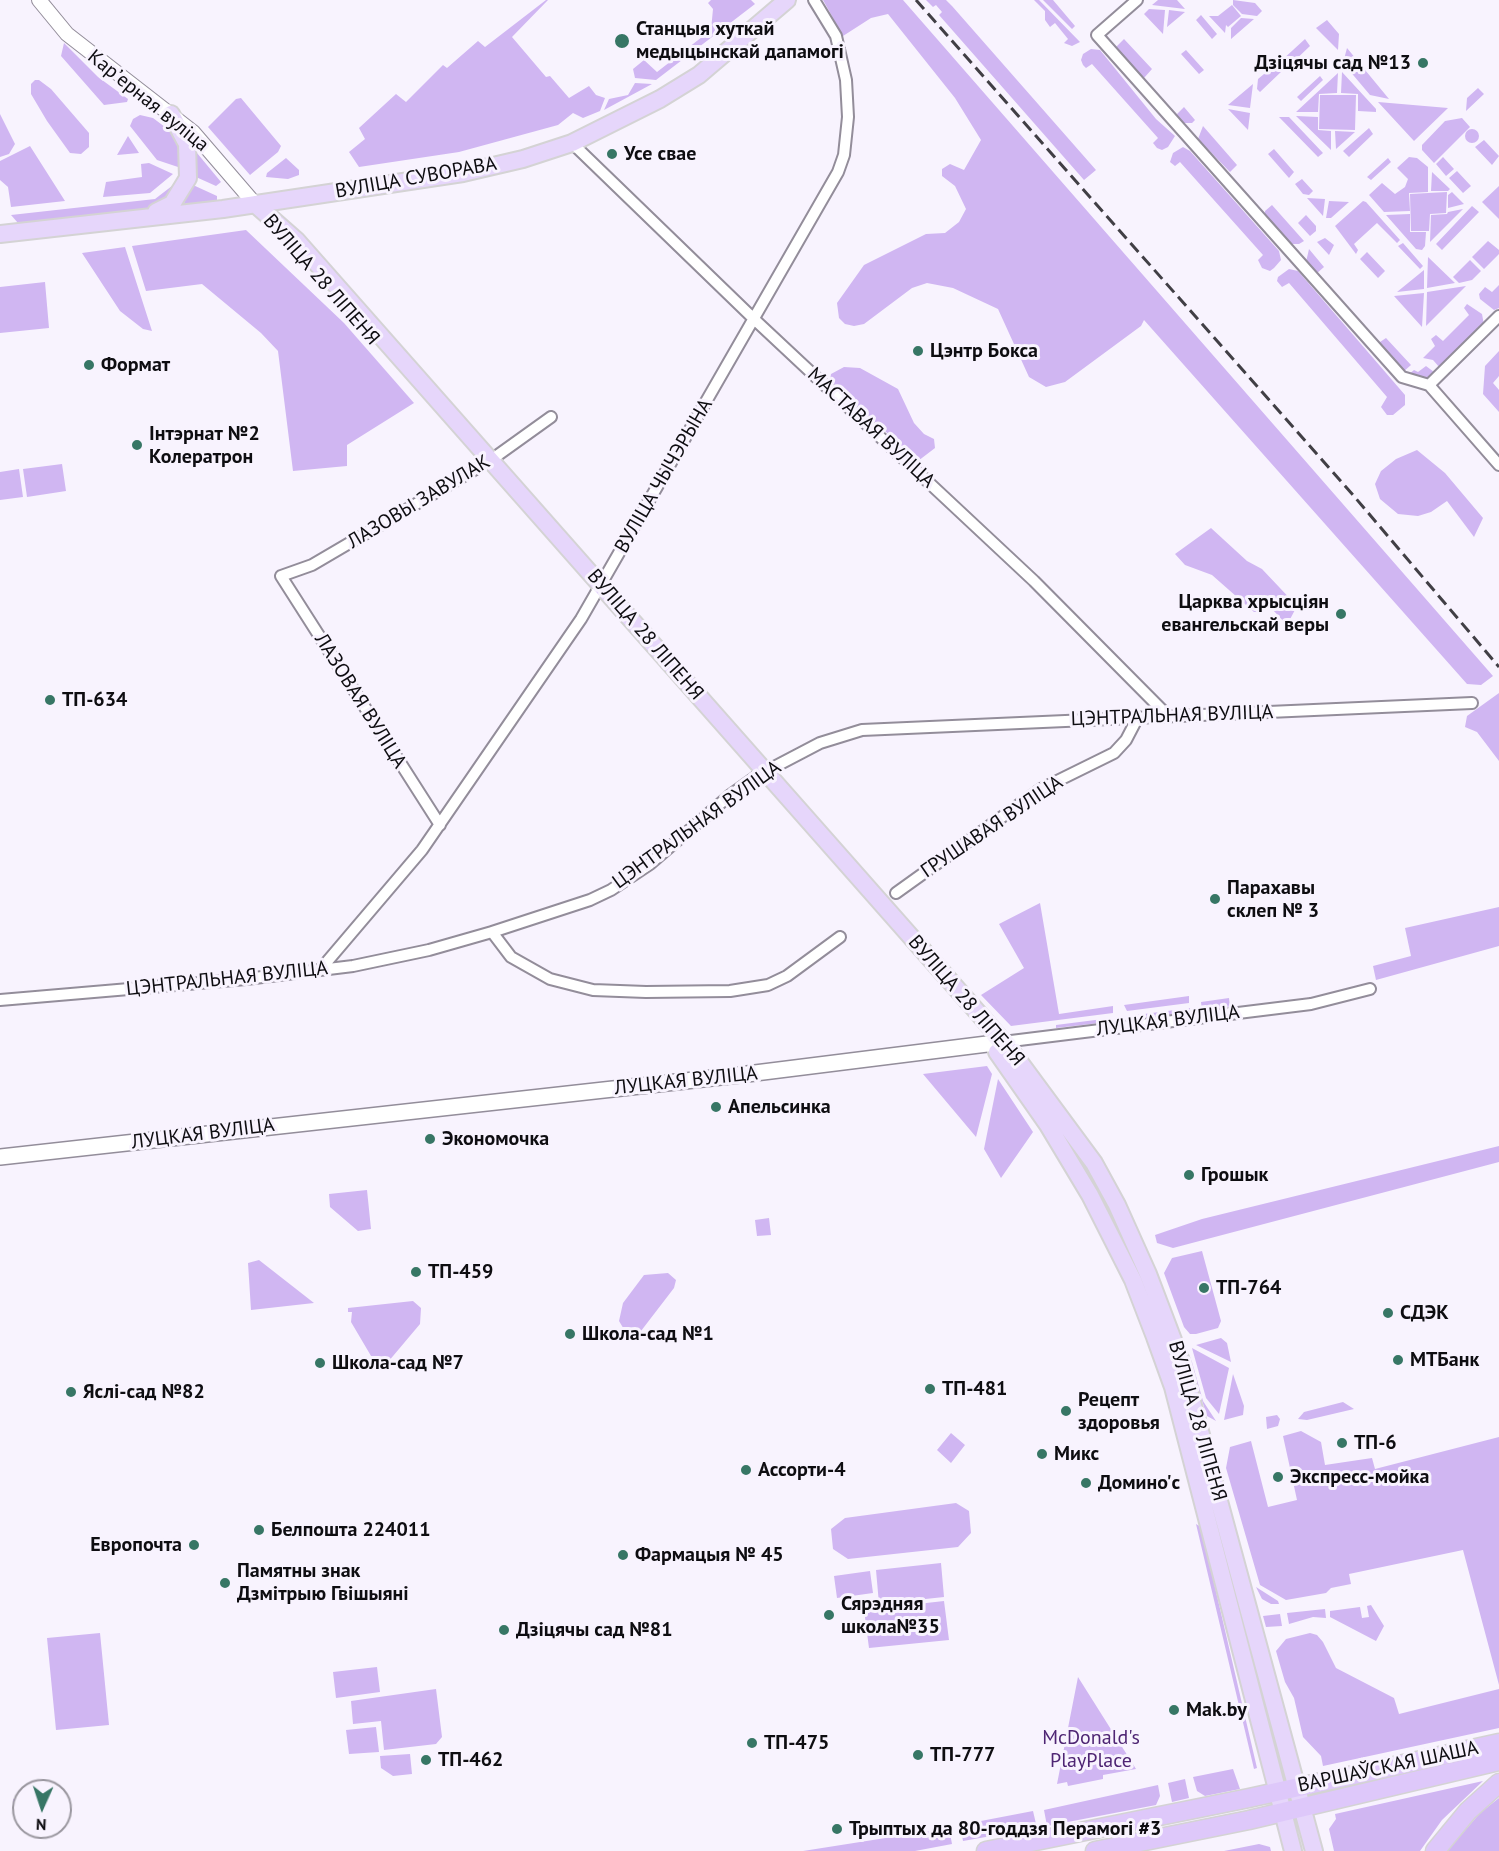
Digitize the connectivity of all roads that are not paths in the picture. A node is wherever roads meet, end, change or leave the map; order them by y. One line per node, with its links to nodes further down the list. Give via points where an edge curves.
1 (39, 0): 5 (street, Карʼерная вуліца, via 67,34)
2 (787, 0): 6 (main road, ВУЛІЦА СУВОРАВА, via 699,75 613,125)
3 (814, 0): 11 (street, ВУЛІЦА ЧЫЧЭРЫНА, via 836,36 843,57 848,117 844,155)
4 (1137, 0): 12 (street, via 1097,35 1402,377)
5 (171, 114): 7 (street, Карʼерная вуліца, via 193,132); 8 (main road, via 187,144 188,178 172,204)
6 (572, 143): 7 (main road, ВУЛІЦА СУВОРАВА, via 463,173); 11 (street, МАСТАВАЯ ВУЛІЦА)
7 (255, 204): 8 (main road, ВУЛІЦА СУВОРАВА); 14 (main road, ВУЛІЦА 28 ЛІПЕНЯ, via 297,241)
8 (135, 219): 9 (main road, ВУЛІЦА СУВОРАВА)
9 (0, 234)
10 (1499, 316): 12 (street)
11 (755, 320): 17 (street, ВУЛІЦА ЧЫЧЭРЫНА); 19 (street, МАСТАВАЯ ВУЛІЦА, via 1034,581)
12 (1429, 385): 15 (street)
13 (551, 417): 14 (street, ЛАЗОВЫ ЗАВУЛАК)
14 (487, 462): 16 (street, ЛАЗОВЫ ЗАВУЛАК, via 312,565); 17 (main road, ВУЛІЦА 28 ЛІПЕНЯ)
15 (1499, 465)
16 (281, 576): 22 (street, ЛАЗОВАЯ ВУЛІЦА)
17 (599, 589): 21 (main road, ВУЛІЦА 28 ЛІПЕНЯ); 22 (street, ВУЛІЦА ЧЫЧЭРЫНА)
18 (1472, 703): 19 (street, ЦЭНТРАЛЬНАЯ ВУЛІЦА)
19 (1168, 716): 20 (street, ЦЭНТРАЛЬНАЯ ВУЛІЦА)
20 (1138, 717): 21 (street, ЦЭНТРАЛЬНАЯ ВУЛІЦА, via 862,730 820,743); 23 (street, ГРУШАВАЯ ВУЛІЦА, via 1114,753 1041,789)
21 (761, 774): 24 (street, ЦЭНТРАЛЬНАЯ ВУЛІЦА, via 729,796 650,864 611,890); 29 (main road, ВУЛІЦА 28 ЛІПЕНЯ)
22 (440, 825): 26 (street, ВУЛІЦА ЧЫЧЭРЫНА, via 393,888)
23 (896, 893)
24 (492, 932): 25 (street, via 511,957 550,979 593,990 646,992 730,991 768,985 787,976); 26 (street, ЦЭНТРАЛЬНАЯ ВУЛІЦА, via 404,956)
25 (840, 937)
26 (320, 970): 28 (street, ЦЭНТРАЛЬНАЯ ВУЛІЦА)
27 (1370, 989): 29 (street, ЛУЦКАЯ ВУЛІЦА, via 1311,1004)
28 (0, 1000)
29 (997, 1043): 30 (main road, ЛУЦКАЯ ВУЛІЦА, via 739,1076); 31 (main road, ВУЛІЦА 28 ЛІПЕНЯ, via 1060,1115); 32 (main road, ВУЛІЦА 28 ЛІПЕНЯ)
30 (0, 1158)
31 (1107, 1187): 32 (main road); 36 (main road, ВУЛІЦА 28 ЛІПЕНЯ, via 1148,1274 1181,1361)
32 (1090, 1195): 37 (main road, ВУЛІЦА 28 ЛІПЕНЯ, via 1133,1280 1173,1387)
33 (1499, 1743): 36 (highway, ВАРШАЎСКАЯ ШАША)
34 (1499, 1761): 38 (highway, ВАРШАЎСКАЯ ШАША)
35 (1499, 1783): 44 (highway, via 1468,1811)
36 (1298, 1786): 37 (highway, ВАРШАЎСКАЯ ШАША); 38 (main road, ВУЛІЦА 28 ЛІПЕНЯ)
37 (1277, 1792): 39 (main road, ВУЛІЦА 28 ЛІПЕНЯ); 40 (highway, ВАРШАЎСКАЯ ШАША)
38 (1303, 1807): 39 (highway, ВАРШАЎСКАЯ ШАША); 43 (main road, ВУЛІЦА 28 ЛІПЕНЯ)
39 (1284, 1812): 41 (highway, ВАРШАЎСКАЯ ШАША); 42 (main road, ВУЛІЦА 28 ЛІПЕНЯ)
40 (986, 1851)
41 (1095, 1851)
42 (1293, 1851)
43 (1314, 1851)
44 (1435, 1851)

